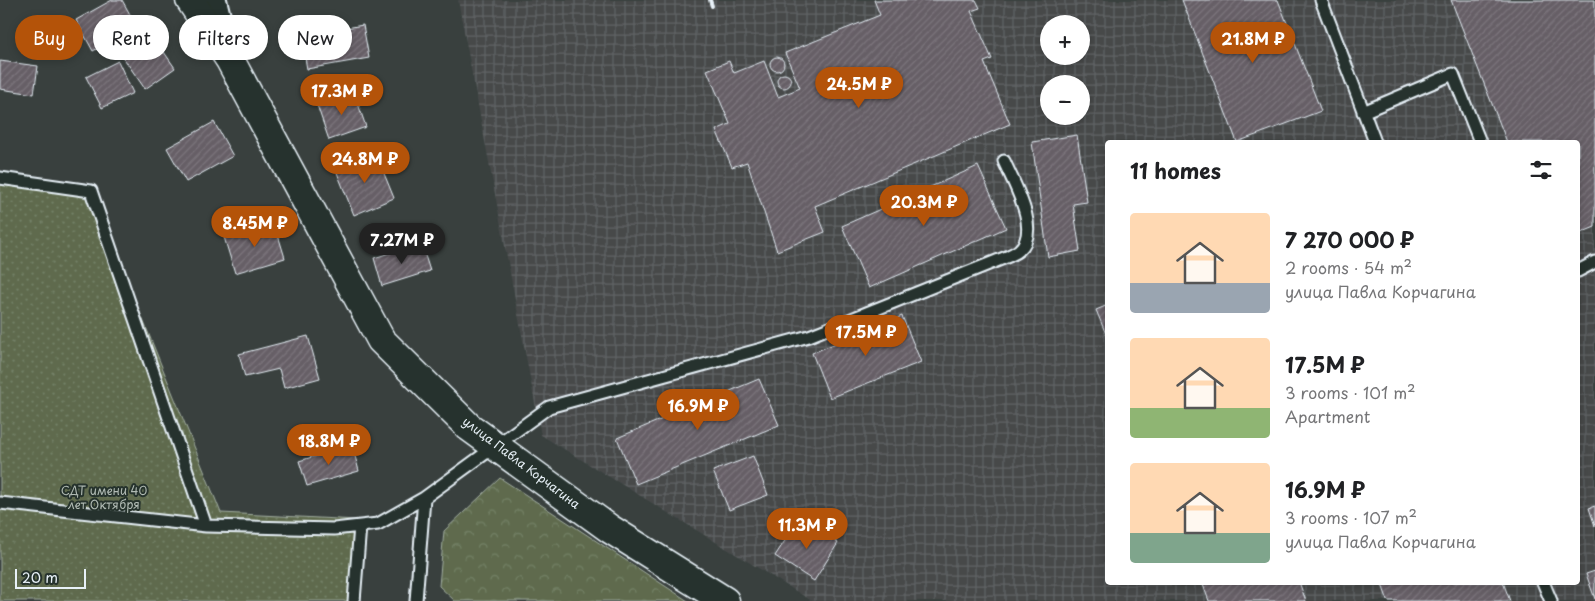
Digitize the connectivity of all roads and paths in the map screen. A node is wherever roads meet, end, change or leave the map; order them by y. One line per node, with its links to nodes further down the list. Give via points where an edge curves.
1 (190, 0): 4 (main road, улица Павла Корчагина)
2 (215, 0): 5 (street)
3 (1321, 0): 7 (lane)
4 (200, 15)
5 (219, 15)
6 (230, 60): 14 (main road, улица Павла Корчагина, via 381,340 468,427)
7 (1363, 112): 8 (lane); 9 (lane, via 1453,74)
8 (1374, 140)
9 (1479, 140)
10 (1004, 161): 14 (lane, via 1028,222 1026,239 1019,251 809,336 549,407)
11 (0, 178): 17 (lane, via 91,191)
12 (1595, 262): 13 (lane)
13 (1580, 270)
14 (496, 446): 15 (lane); 22 (main road, улица Павла Корчагина, via 610,529)
15 (424, 498): 18 (lane, via 378,524); 21 (lane)
16 (0, 503): 17 (lane)
17 (206, 526): 18 (lane, via 334,530)
18 (360, 526): 20 (lane)
19 (1544, 585): 23 (lane)
20 (354, 601)
21 (416, 601)
22 (725, 601)
23 (1551, 601)

